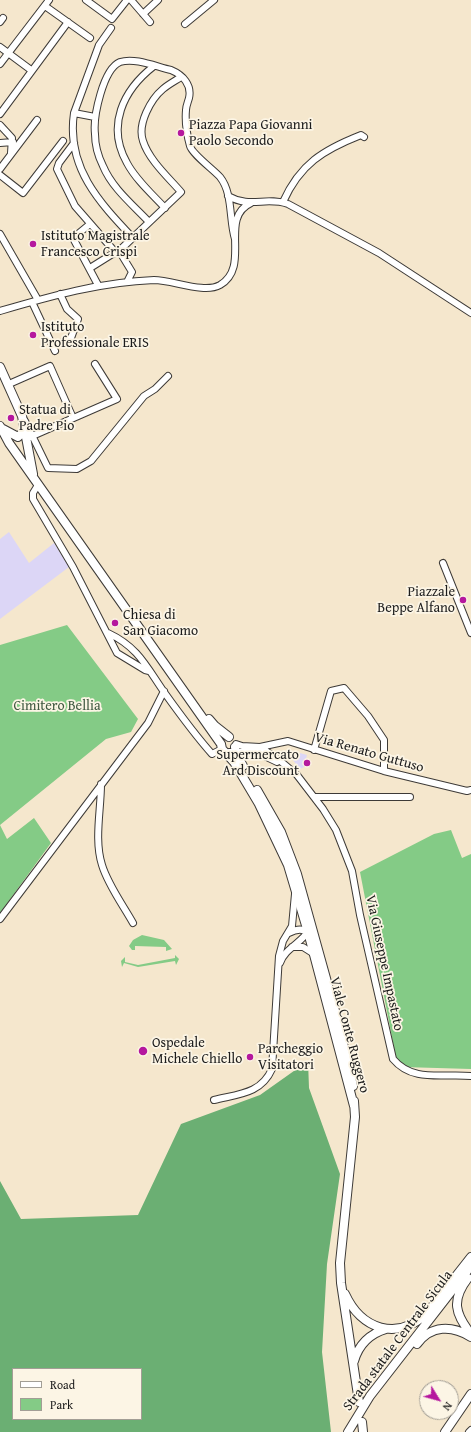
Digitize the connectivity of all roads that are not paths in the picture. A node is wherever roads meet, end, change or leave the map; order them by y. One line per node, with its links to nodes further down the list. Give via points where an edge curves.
1 (49, 0): 6 (street)
2 (86, 0): 3 (street, via 112,19)
3 (131, 0): 7 (street)
4 (158, 0): 7 (street)
5 (214, 0): 10 (street)
6 (45, 6): 8 (street); 14 (street)
7 (143, 14): 9 (street)
8 (68, 22): 12 (street); 17 (street)
9 (150, 22)
10 (185, 24)
11 (111, 28): 19 (street, via 99,45)
12 (90, 38)
13 (0, 47): 14 (street)
14 (8, 53): 15 (street); 17 (street)
15 (0, 64)
16 (154, 66): 18 (street, via 176,72); 21 (street, via 126,61 115,66 107,75); 35 (street, via 136,81 126,95 118,128 121,151 126,162)
17 (31, 70): 20 (street)
18 (181, 77): 32 (street, via 190,88 186,109 190,149 220,178); 35 (street, via 156,96 146,115 141,134 152,158 181,192)
19 (74, 113): 21 (street); 28 (street)
20 (0, 114)
21 (95, 118): 36 (street, via 95,135 104,168 115,185)
22 (37, 120): 29 (street)
23 (0, 125): 26 (street, via 9,133)
24 (364, 137): 33 (street, via 355,137 321,154 306,167)
25 (63, 141): 31 (street, via 24,193)
26 (12, 142): 27 (street); 29 (street)
27 (0, 143)
28 (74, 143): 37 (street, via 58,163 58,169 75,206); 39 (street, via 79,164 90,189)
29 (10, 156): 30 (street)
30 (0, 169)
31 (0, 175)
32 (228, 196): 34 (street, via 244,203); 40 (street, via 231,227)
33 (283, 202): 34 (street); 49 (street, via 380,253)
34 (252, 203): 40 (street, via 247,205 238,217)
35 (165, 208): 36 (street)
36 (148, 222): 39 (street)
37 (90, 224): 42 (street); 43 (street, via 73,238)
38 (0, 234): 47 (street)
39 (133, 238): 41 (street)
40 (235, 239): 44 (street, via 235,266 220,285 206,288 162,280)
41 (122, 248): 42 (street); 44 (street, via 121,254 132,272)
42 (116, 253): 43 (street)
43 (90, 268): 45 (street)
44 (127, 282): 45 (street)
45 (98, 285): 46 (street)
46 (60, 294): 47 (street); 50 (street, via 67,309 78,319 71,338)
47 (35, 301): 48 (street); 51 (street)
48 (0, 311)
49 (471, 314)
50 (63, 342)
51 (56, 351)
52 (95, 364): 56 (street, via 117,399)
53 (0, 367): 55 (main road)
54 (168, 376): 58 (street, via 144,396 91,461 77,469 48,468)
55 (9, 384): 56 (street, via 50,366); 58 (main road)
56 (73, 418): 58 (street)
57 (1, 427): 58 (main road, via 18,437); 59 (main road)
58 (28, 435): 59 (main road)
59 (36, 483): 62 (street, via 33,499); 65 (main road)
60 (443, 563): 61 (street)
61 (471, 632)
62 (108, 633): 63 (street, via 129,645); 63 (street, via 117,653)
63 (149, 670): 64 (street)
64 (164, 691): 67 (street, via 212,754); 71 (street, via 148,723)
65 (184, 692): 67 (main road); 67 (main road, via 215,726 229,737 223,739)
66 (260, 747): 67 (street); 68 (street, Via Renato Guttuso, via 288,741); 69 (street)
67 (229, 749): 69 (street, via 256,752); 75 (main road, Viale Conte Ruggero, via 281,832); 76 (main road, Viale Conte Ruggero, via 279,844)
68 (314, 750): 70 (street, Via Renato Guttuso); 70 (street, via 331,691 344,688 384,740)
69 (289, 768): 73 (street, Via Giuseppe Impastato)
70 (384, 771): 72 (street, Via Renato Guttuso)
71 (101, 784): 77 (street); 78 (street, via 100,858 108,879)
72 (471, 790)
73 (314, 797): 74 (street); 85 (street, Via Giuseppe Impastato, via 336,830 352,871 393,1059 399,1066 412,1073)
74 (410, 797)
75 (297, 874): 79 (street); 84 (main road, Viale Conte Ruggero)
76 (296, 890): 79 (main road, Viale Conte Ruggero); 80 (street, via 294,918)
77 (0, 919)
78 (132, 923)
79 (308, 932): 80 (street, via 303,929); 81 (street); 82 (main road, Viale Conte Ruggero); 84 (street, via 312,935 331,1004)
80 (287, 934): 83 (street, via 280,948)
81 (292, 947): 82 (street, via 303,947); 83 (street, via 285,954)
82 (314, 955): 87 (main road, Viale Conte Ruggero)
83 (278, 971): 86 (street, via 274,1063 269,1076 253,1090)
84 (338, 1019): 87 (main road, Viale Conte Ruggero, via 353,1081)
85 (471, 1076)
86 (214, 1100)
87 (354, 1106): 91 (main road, via 340,1263)
88 (471, 1257): 92 (main road, via 419,1321 408,1326)
89 (471, 1266): 98 (main road, Strada statale Centrale Sicula, via 370,1396)
90 (471, 1274): 93 (main road, via 460,1291 457,1310)
91 (341, 1283): 92 (main road, via 356,1313 369,1323); 94 (main road)
92 (387, 1329): 94 (main road, via 369,1336 356,1354)
93 (471, 1336): 99 (main road, via 449,1328 425,1335 375,1399)
94 (354, 1364): 96 (main road)
95 (471, 1394): 101 (main road)
96 (359, 1402)
97 (362, 1422): 100 (main road)
98 (348, 1432)
99 (353, 1432)
100 (363, 1432)
101 (445, 1432)

